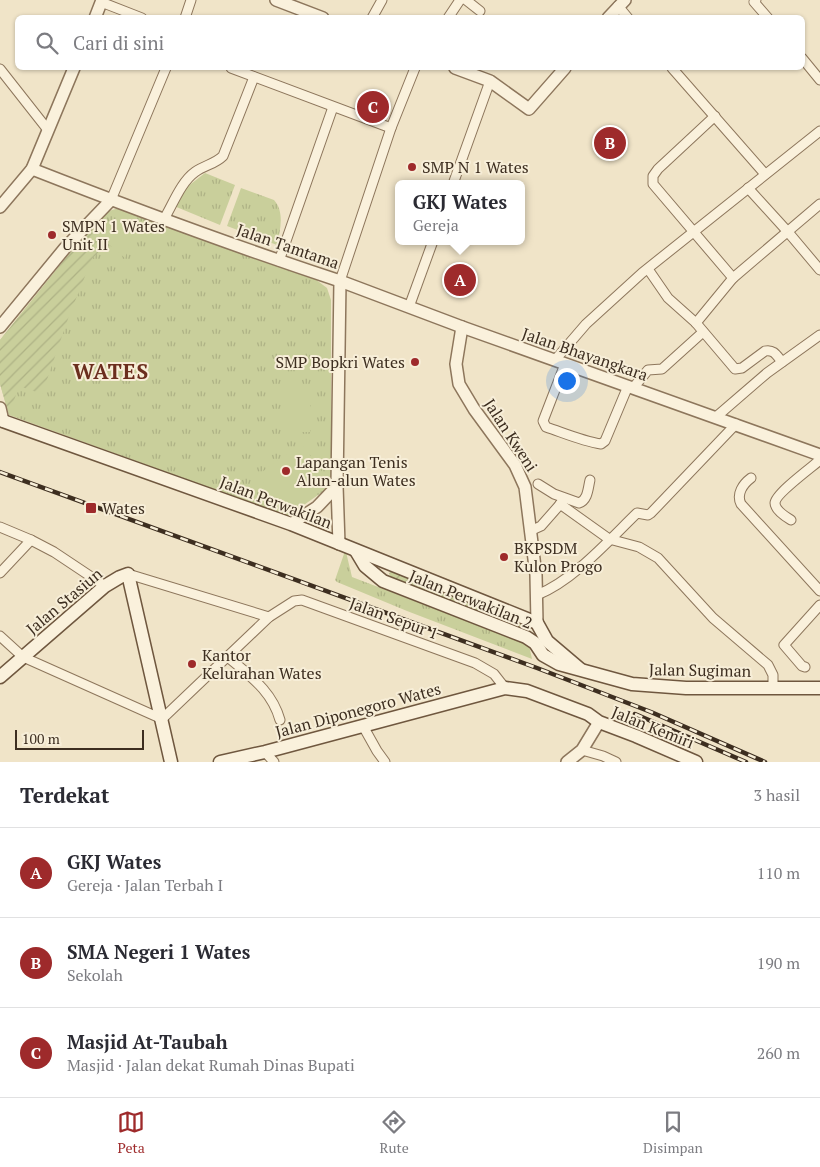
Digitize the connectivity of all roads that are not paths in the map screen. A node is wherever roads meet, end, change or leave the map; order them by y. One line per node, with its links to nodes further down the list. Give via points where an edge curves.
1 (191, 0): 12 (street)
2 (276, 0): 13 (street)
3 (382, 0): 14 (street)
4 (460, 0): 15 (street)
5 (466, 0): 9 (street)
6 (101, 1): 10 (street); 11 (street)
7 (754, 1): 18 (street)
8 (622, 3): 16 (street); 17 (street)
9 (480, 11)
10 (95, 15)
11 (135, 15)
12 (186, 15)
13 (315, 15)
14 (374, 15)
15 (450, 15)
16 (611, 15)
17 (627, 15)
18 (766, 15)
19 (805, 62): 29 (street)
20 (0, 69): 34 (street)
21 (73, 70): 34 (street)
22 (165, 70): 40 (street)
23 (236, 70): 28 (street)
24 (414, 70): 33 (street)
25 (460, 70): 30 (street)
26 (563, 70): 30 (street, via 529,109)
27 (674, 70): 32 (street)
28 (254, 77): 31 (street); 43 (street, via 223,156 193,173)
29 (820, 80)
30 (490, 81): 38 (street)
31 (333, 107): 33 (street); 47 (street)
32 (715, 116): 37 (street); 44 (street, via 658,170 652,180)
33 (391, 128): 51 (street)
34 (48, 130): 36 (street)
35 (820, 131): 37 (street)
36 (32, 169): 40 (street, Jalan Tamtama); 42 (street)
37 (766, 174): 39 (street)
38 (454, 180)
39 (748, 188): 44 (street); 45 (street)
40 (111, 200): 43 (street, Jalan Tamtama); 54 (street, via 65,248)
41 (820, 204): 45 (street)
42 (0, 207)
43 (164, 219): 47 (street, Jalan Tamtama)
44 (693, 232): 48 (street); 50 (street)
45 (788, 232): 49 (street); 50 (street)
46 (432, 245): 52 (street)
47 (279, 261): 51 (street, Jalan Tamtama)
48 (648, 269): 53 (street, via 668,298); 58 (street, via 599,312)
49 (820, 270)
50 (733, 278): 53 (street)
51 (340, 281): 52 (street, Jalan Bhayangkara); 69 (street, Jalan Tamtama)
52 (409, 307): 55 (street, Jalan Bhayangkara)
53 (696, 323): 56 (street)
54 (0, 327)
55 (462, 328): 58 (street, Jalan Bhayangkara); 74 (street, Jalan Kweni, via 456,364 459,384 520,475 525,487)
56 (703, 332): 59 (street, via 735,369 742,368 769,350 776,353); 60 (street, via 662,369 644,372)
57 (820, 335): 59 (street)
58 (560, 362): 60 (street, Jalan Bhayangkara); 60 (street, via 543,422 546,427 564,434 601,444)
59 (782, 362): 62 (street)
60 (630, 387): 62 (street, Jalan Bhayangkara)
61 (1, 416): 72 (main road, Jalan Perwakilan)
62 (716, 417): 63 (street, Jalan Bhayangkara)
63 (736, 424): 64 (street, Jalan Bhayangkara); 76 (street, via 648,516 637,513)
64 (820, 455)
65 (820, 460): 71 (street, via 776,499 776,507)
66 (751, 478): 82 (street, via 739,495 742,504)
67 (590, 480): 70 (street, via 582,503)
68 (538, 484): 70 (street)
69 (337, 486): 72 (street, via 317,508); 77 (street, Jalan Tamtama)
70 (562, 502): 74 (street, via 541,526); 76 (street)
71 (791, 520)
72 (291, 524): 77 (main road, Jalan Perwakilan)
73 (0, 527): 75 (street)
74 (530, 531): 83 (street, Jalan Kweni)
75 (31, 540): 79 (street); 81 (street)
76 (609, 540): 83 (street, via 557,585); 94 (street, via 640,547 665,564 714,618 768,665 773,675)
77 (339, 544): 78 (main road, Jalan Perwakilan)
78 (356, 551): 86 (main road, Jalan Perwakilan); 91 (main road, Jalan Perwakilan 2, via 365,566 382,581 526,637 543,655)
79 (0, 573)
80 (128, 574): 81 (main road, Jalan Stasiun); 85 (street); 96 (main road)
81 (105, 586): 88 (main road, Jalan Stasiun)
82 (820, 591)
83 (536, 595): 86 (street, Jalan Kweni)
84 (820, 605): 90 (street, via 784,645)
85 (269, 618): 89 (street, Jalan Sepur 1); 93 (street, Jalan Sepur 1, via 294,601 302,600 475,663 494,674)
86 (537, 623): 91 (main road, via 547,641)
87 (0, 636): 88 (street)
88 (23, 657): 92 (main road, Jalan Stasiun); 96 (street)
89 (228, 657): 96 (street, Jalan Sepur 1); 97 (street, via 266,690)
90 (805, 667)
91 (580, 670): 94 (main road, Jalan Sugiman, via 639,685)
92 (0, 677)
93 (505, 688): 98 (main road, Jalan Kemiri, via 527,691 588,714); 99 (main road, Jalan Diponegoro Wates)
94 (773, 688): 95 (main road, Jalan Sugiman)
95 (820, 688)
96 (162, 719): 102 (main road)
97 (280, 720)
98 (599, 722): 100 (street); 108 (main road, Jalan Kemiri)
99 (363, 726): 101 (main road, Jalan Diponegoro Wates); 105 (street)
100 (582, 750): 106 (street); 107 (street)
101 (265, 752): 103 (main road, Jalan Diponegoro Wates); 104 (street)
102 (171, 762)
103 (220, 762)
104 (274, 762)
105 (385, 762)
106 (567, 762)
107 (616, 762)
108 (696, 762)

